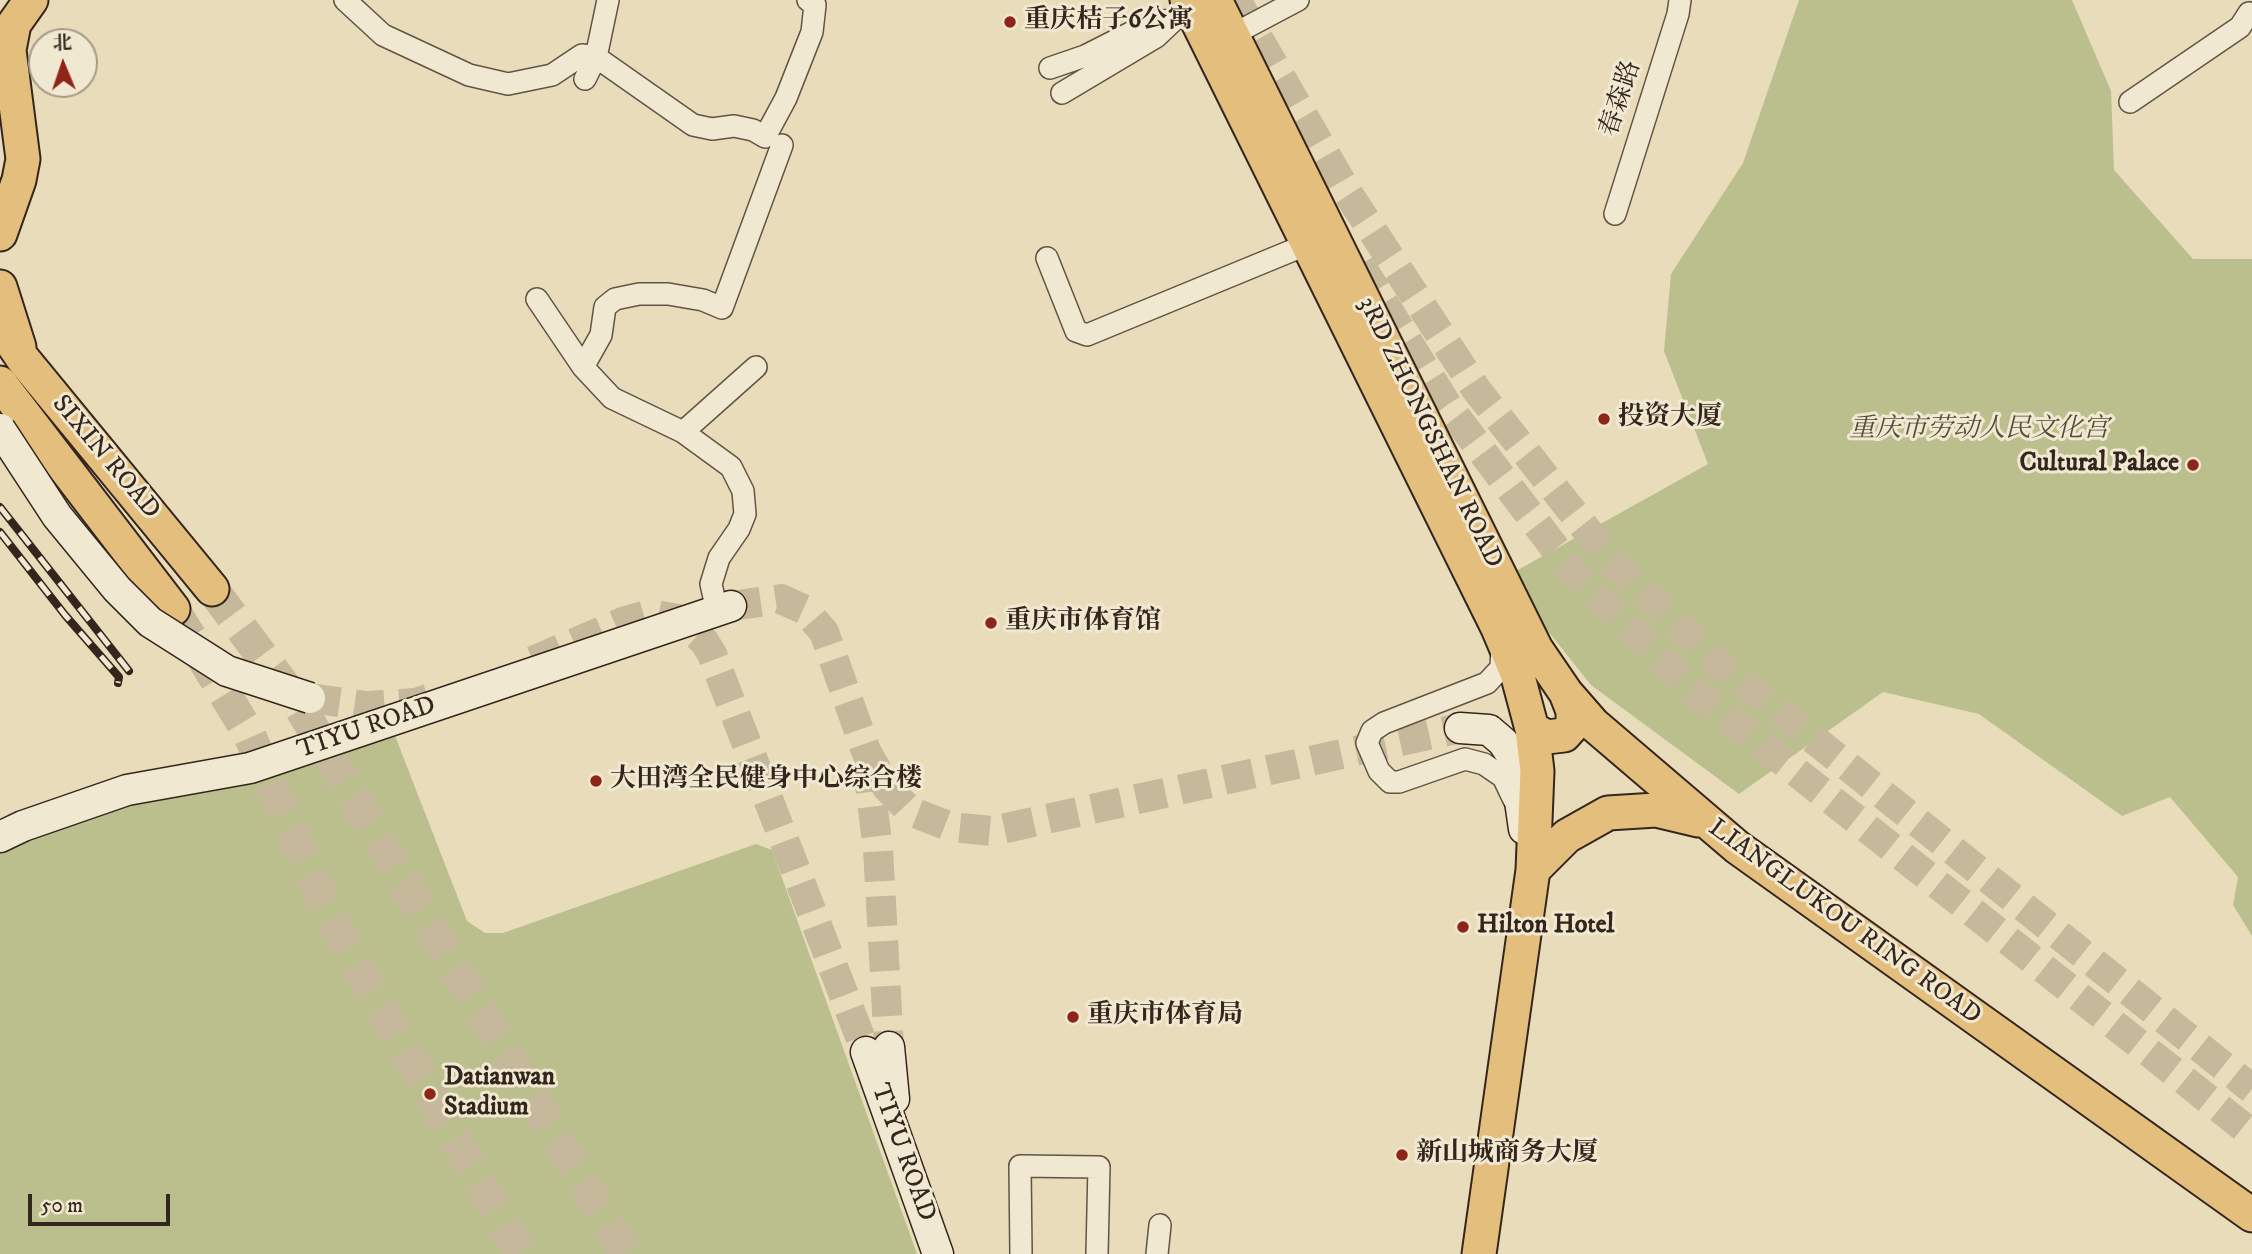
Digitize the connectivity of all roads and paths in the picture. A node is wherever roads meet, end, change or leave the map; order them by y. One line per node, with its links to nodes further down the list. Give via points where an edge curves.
1 (31, 0): 19 (main road, via 14,24 9,50 23,159)
2 (345, 0): 10 (street, via 383,35 469,75 508,83 552,75 582,55)
3 (608, 0): 10 (street)
4 (807, 0): 10 (street, via 815,5 812,32 765,137 734,126 712,129 693,125)
5 (1298, 0): 9 (street)
6 (1680, 0): 18 (street, 春森路)
7 (1192, 8): 9 (main road, 3RD ZHONGSHAN ROAD); 11 (street); 13 (street, via 1156,37); 20 (main road, 3RD ZHONGSHAN ROAD)
8 (2247, 9): 14 (street, via 2240,27)
9 (1232, 35): 35 (main road, 3RD ZHONGSHAN ROAD, via 1536,649)
10 (596, 57): 12 (street)
11 (1050, 68)
12 (584, 79)
13 (1062, 93)
14 (2130, 102)
15 (0, 120): 17 (main road, via 4,149)
16 (782, 145): 26 (street, via 722,308 668,294 615,299 605,307 601,335)
17 (0, 162)
18 (1615, 214)
19 (0, 234)
20 (1308, 244): 21 (street, via 1087,335 1076,331); 34 (main road, 3RD ZHONGSHAN ROAD)
21 (1047, 258)
22 (0, 287): 25 (main road)
23 (537, 299): 26 (street)
24 (0, 325): 25 (main road, SIXIN ROAD)
25 (23, 359): 31 (main road, SIXIN ROAD)
26 (583, 367): 30 (street, via 612,398)
27 (756, 367): 30 (street)
28 (0, 383): 32 (main road, SIXIN ROAD)
29 (0, 429): 36 (street, bridge, via 57,516 150,622 227,671)
30 (683, 432): 33 (street, via 731,467 743,491 745,514 719,558 711,584)
31 (212, 589)
32 (173, 609)
33 (724, 609): 41 (street, TIYU ROAD, via 250,768 128,790 23,825)
34 (1499, 631): 38 (main road, 3RD ZHONGSHAN ROAD, via 1517,673); 39 (street, via 1502,668 1487,683 1384,723 1372,731 1367,743 1378,771 1390,782 1465,759 1484,764 1503,777)
35 (1566, 693): 38 (main road, via 1573,725 1564,735 1547,737); 40 (main road, 3RD ZHONGSHAN ROAD, via 1593,724)
36 (310, 698)
37 (1460, 728): 39 (street, via 1489,730 1503,742 1514,759)
38 (1532, 729): 42 (main road, 3RD ZHONGSHAN ROAD, via 1537,771)
39 (1521, 814): 42 (street)
40 (1705, 821): 42 (main road, LIANGLUKOU RING ROAD, via 1656,810 1608,813 1567,836); 44 (main road, LIANGLUKOU RING ROAD)
41 (0, 838)
42 (1534, 870): 52 (main road)
43 (877, 1050): 48 (street, TIYU ROAD, via 909,1172)
44 (2215, 1189): 45 (street); 46 (main road, LIANGLUKOU RING ROAD)
45 (2252, 1195)
46 (2252, 1215)
47 (1160, 1225): 51 (street)
48 (938, 1254)
49 (1021, 1254): 50 (street, via 1020,1166 1099,1167)
50 (1097, 1254)
51 (1157, 1254)
52 (1479, 1254)

